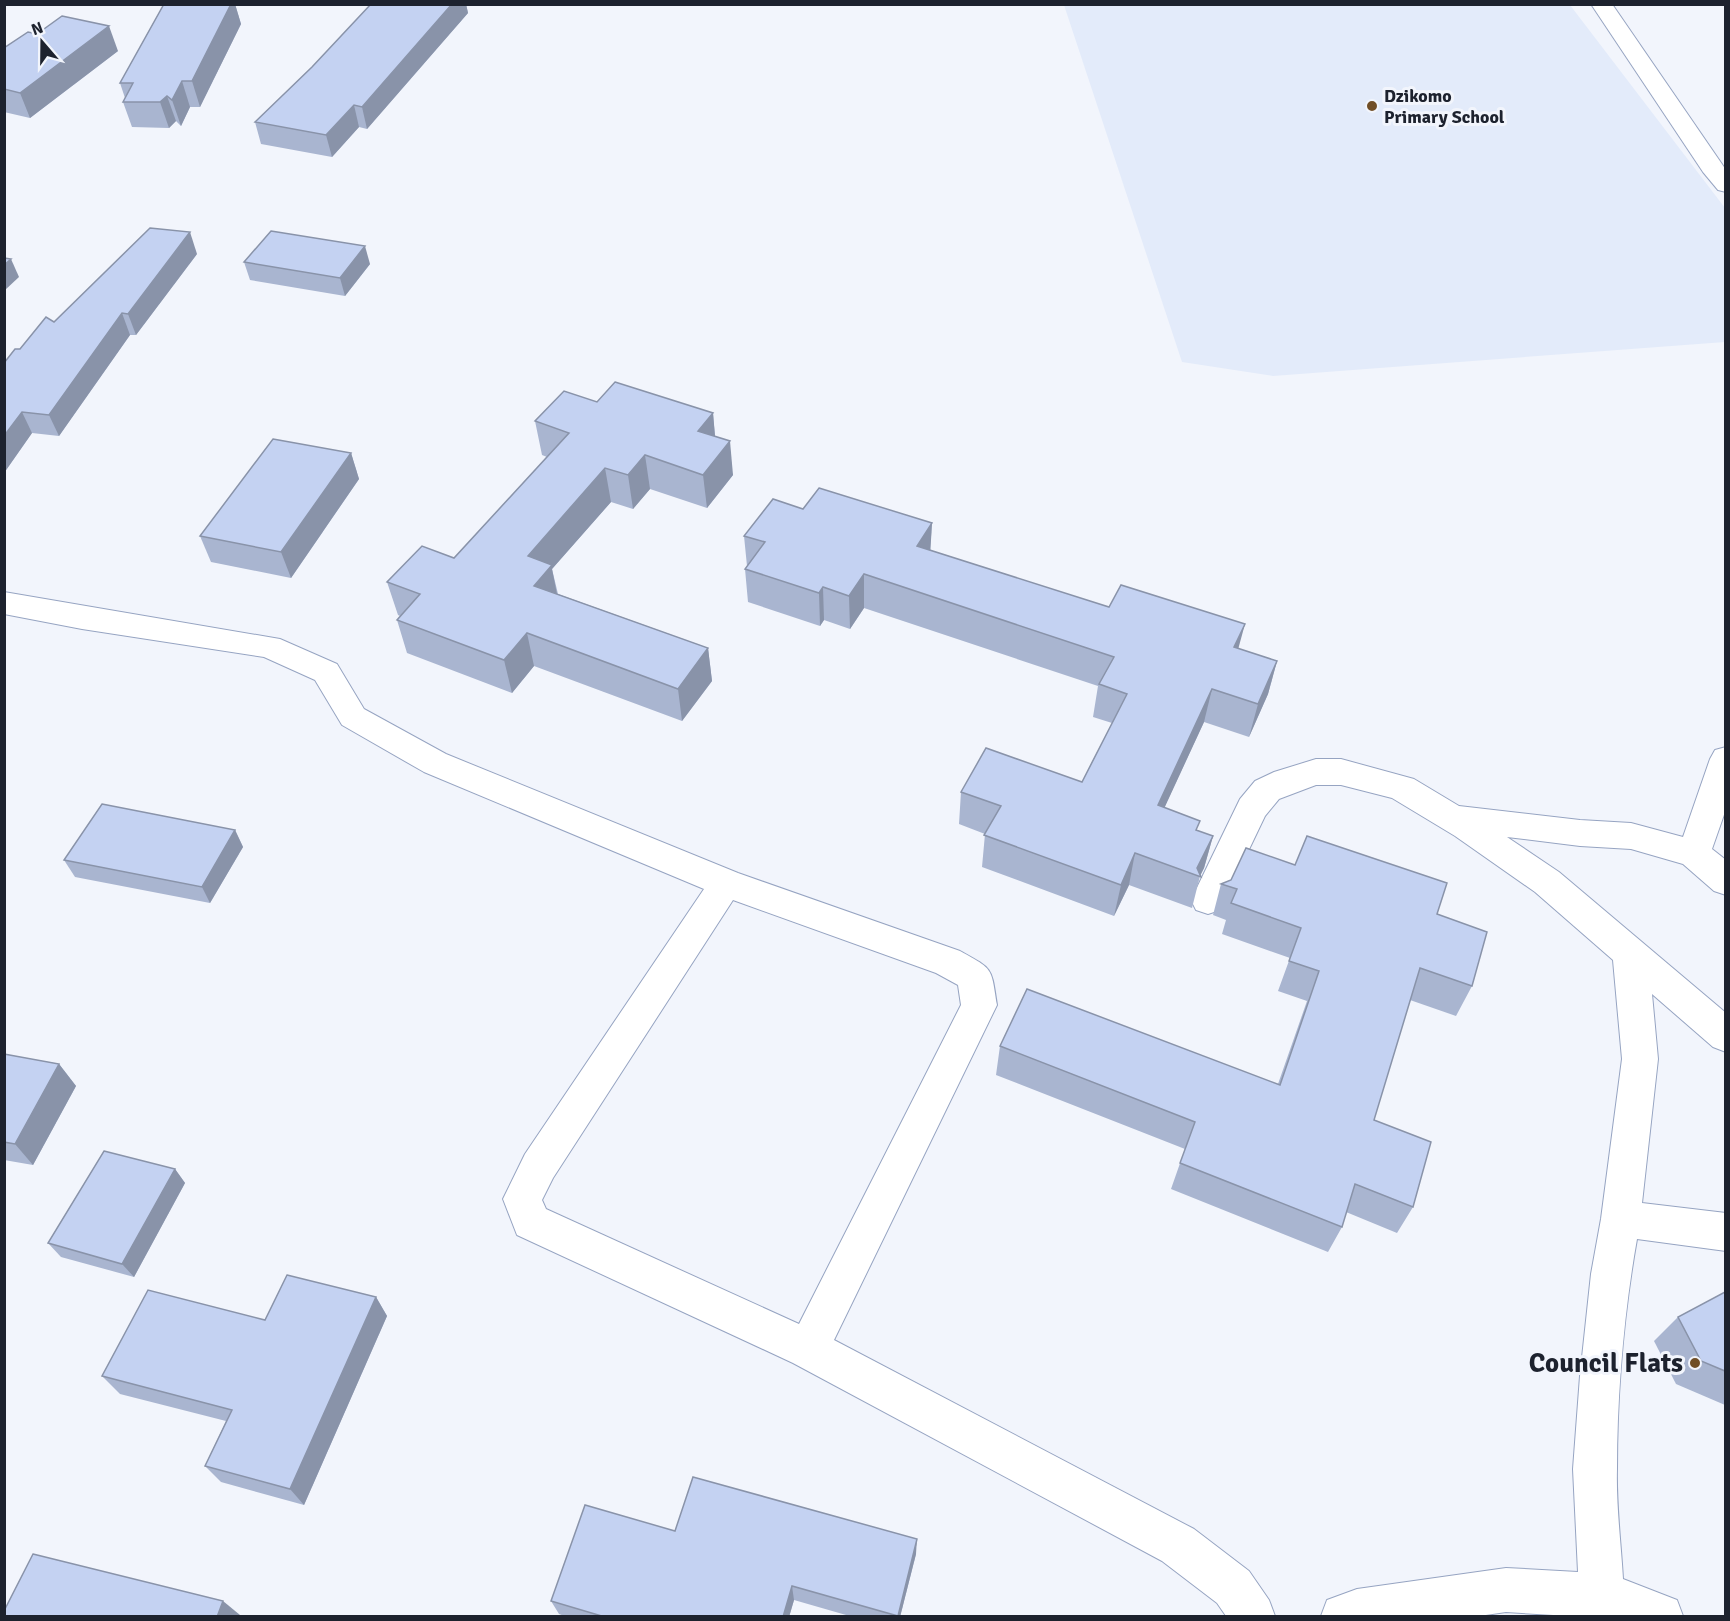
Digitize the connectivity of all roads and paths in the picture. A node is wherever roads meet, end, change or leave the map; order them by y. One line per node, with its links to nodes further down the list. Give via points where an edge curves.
1 (1601, 4): 2 (street)
2 (1725, 185)
3 (4, 603): 8 (street, via 269,647 327,672 353,717 435,763)
4 (1725, 759): 6 (street)
5 (1448, 816): 6 (street, via 1631,836); 9 (street, via 1402,788 1341,772 1316,772 1286,781 1267,790 1252,808); 10 (street, via 1547,882)
6 (1694, 853): 7 (street)
7 (1725, 881)
8 (726, 883): 14 (street, via 948,962 975,977 979,1005); 14 (street, via 539,1166 522,1199 531,1222)
9 (1208, 900)
10 (1630, 956): 11 (street); 12 (street, via 1640,1059)
11 (1725, 1036)
12 (1621, 1219): 13 (street); 15 (street, via 1608,1308 1595,1469)
13 (1725, 1232)
14 (808, 1349): 16 (street, via 1179,1545 1233,1587)
15 (1600, 1606): 17 (street, via 1506,1590); 18 (street, via 1630,1604)
16 (1253, 1617)
17 (1343, 1617)
18 (1661, 1617)

